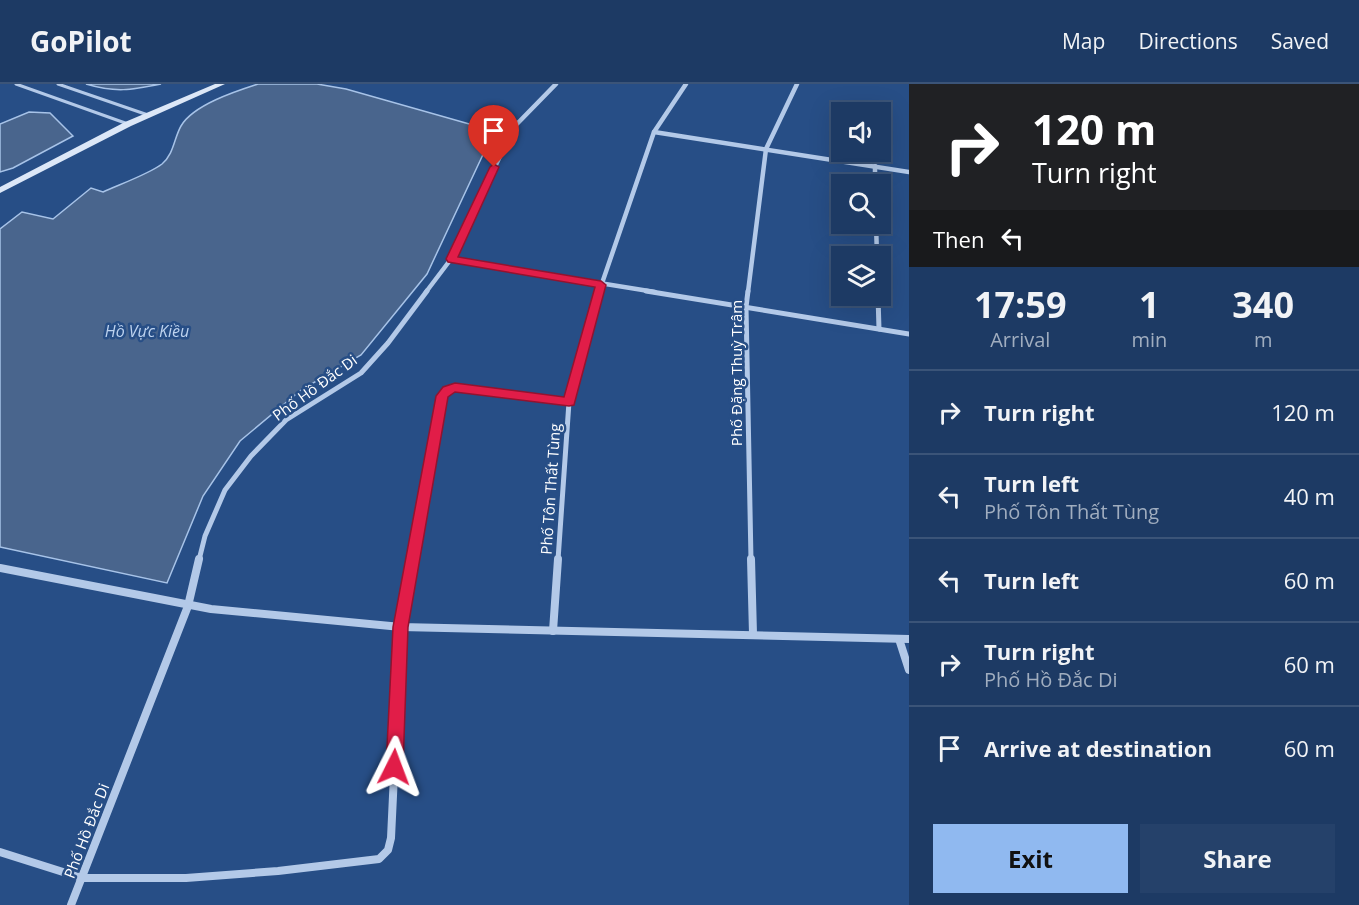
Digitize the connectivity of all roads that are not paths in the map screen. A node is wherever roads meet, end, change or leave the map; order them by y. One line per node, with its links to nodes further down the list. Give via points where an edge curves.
1 (16, 84): 8 (lane)
2 (58, 84): 7 (lane)
3 (221, 84): 7 (main road)
4 (556, 84): 15 (street, Phố Hồ Đắc Di, via 514,127)
5 (686, 84): 9 (street, Phố Tôn Thất Tùng)
6 (797, 84): 10 (street, Phố Đặng Thuỳ Trâm)
7 (148, 115): 8 (main road)
8 (128, 124): 14 (main road)
9 (654, 132): 10 (street); 16 (street, Phố Tôn Thất Tùng)
10 (766, 150): 11 (street); 18 (street, Phố Đặng Thuỳ Trâm)
11 (875, 166): 12 (street); 13 (street)
12 (909, 171)
13 (875, 174)
14 (0, 190)
15 (451, 259): 16 (street); 23 (street, Phố Hồ Đắc Di, via 361,373 286,420 225,490 205,536)
16 (601, 285): 18 (street); 21 (street, Phố Tôn Thất Tùng)
17 (878, 306): 19 (street)
18 (746, 307): 19 (street); 26 (street, Phố Đặng Thuỳ Trâm)
19 (879, 329): 20 (street)
20 (909, 334)
21 (569, 402): 24 (street, via 455,387 442,396); 25 (street, Phố Tôn Thất Tùng)
22 (0, 568): 23 (street)
23 (188, 606): 24 (street); 31 (street, Phố Hồ Đắc Di)
24 (401, 627): 25 (street); 31 (street, via 391,838 390,848 379,860 186,878)
25 (553, 631): 26 (street)
26 (753, 634): 27 (street)
27 (899, 639): 28 (street); 29 (street)
28 (909, 639)
29 (909, 670)
30 (0, 852): 31 (street)
31 (82, 878): 32 (street, Phố Hồ Đắc Di)
32 (71, 905)

